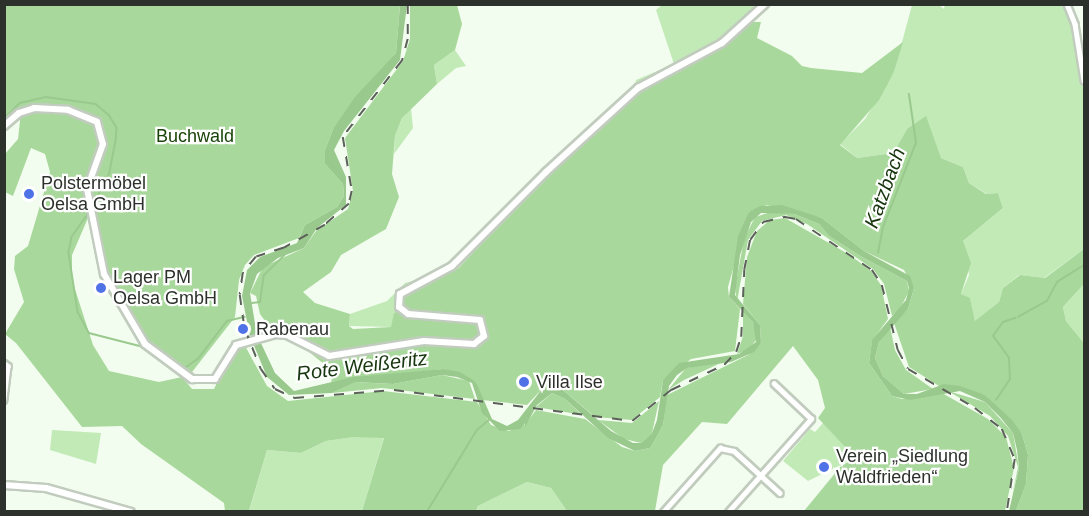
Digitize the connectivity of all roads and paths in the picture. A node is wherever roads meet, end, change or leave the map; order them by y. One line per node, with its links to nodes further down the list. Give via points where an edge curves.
1 (765, 4): 4 (street, via 748,22 708,51 643,84 546,172 452,266 400,294 399,307 408,314 480,320 486,331 478,343 424,341 329,356 287,335 276,334 234,346 215,379 196,381 145,344 112,292 88,207 87,189 103,144 97,122 68,110 34,108 19,113)
2 (1067, 4): 3 (street, via 1075,24)
3 (1084, 80)
4 (4, 126)
5 (4, 363): 7 (street, via 8,366)
6 (774, 384): 8 (street, via 811,419)
7 (4, 400)
8 (762, 475): 10 (street); 11 (street); 13 (street, via 734,451 720,448)
9 (4, 485): 12 (street, via 32,485)
10 (780, 493)
11 (730, 511)
12 (131, 512)
13 (663, 512)

